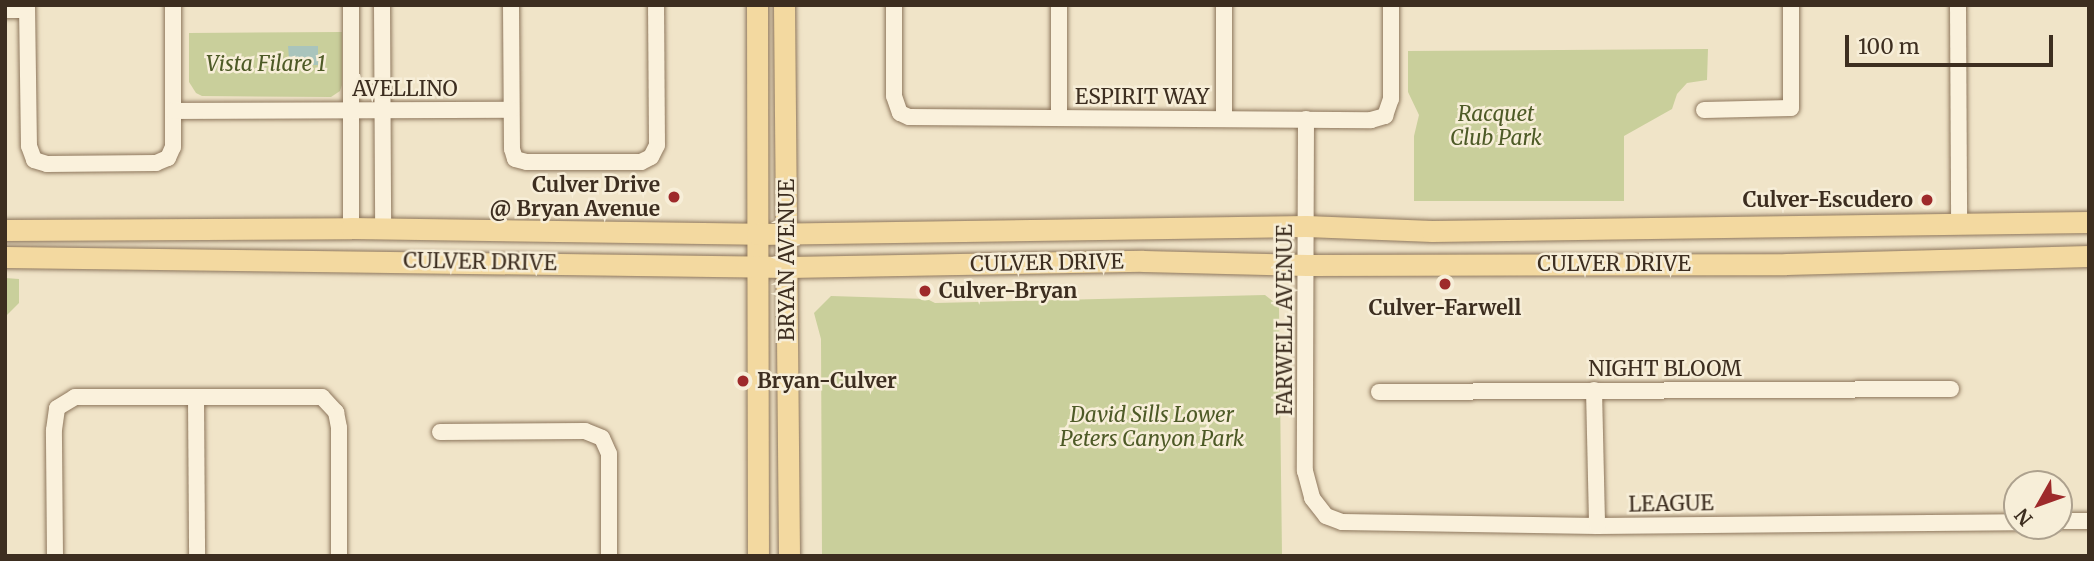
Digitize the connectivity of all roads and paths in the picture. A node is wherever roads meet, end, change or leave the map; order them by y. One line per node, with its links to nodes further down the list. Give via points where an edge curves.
1 (173, 5): 18 (street)
2 (351, 5): 19 (street)
3 (382, 5): 20 (street)
4 (511, 5): 16 (street)
5 (656, 5): 16 (street, via 657,145 651,157 640,162 515,159)
6 (757, 5): 30 (main road, BRYAN AVENUE)
7 (784, 5): 31 (main road, BRYAN AVENUE)
8 (894, 5): 21 (street, ESPIRIT WAY, via 894,96 900,113 920,119)
9 (1059, 5): 21 (street)
10 (1224, 5): 22 (street)
11 (1391, 5): 23 (street, ESPIRIT WAY, via 1391,99 1385,116)
12 (1791, 5): 17 (street, via 1791,108)
13 (1958, 5): 25 (street)
14 (27, 8): 15 (street); 18 (street, via 29,146 34,160 47,164 156,163 168,158 173,147)
15 (5, 10)
16 (511, 110): 20 (street, AVELLINO)
17 (1703, 110)
18 (173, 111): 19 (street, AVELLINO)
19 (351, 111): 20 (street, AVELLINO); 27 (street)
20 (383, 111): 28 (street)
21 (1059, 118): 22 (street, ESPIRIT WAY)
22 (1224, 118): 23 (street, ESPIRIT WAY)
23 (1306, 119): 26 (street, FARWELL AVENUE)
24 (2089, 222): 25 (main road, CULVER DRIVE)
25 (1959, 224): 26 (main road, CULVER DRIVE, via 1432,230)
26 (1306, 226): 31 (main road, CULVER DRIVE); 34 (street, FARWELL AVENUE)
27 (351, 228): 28 (main road, CULVER DRIVE); 29 (main road, CULVER DRIVE)
28 (383, 228): 30 (main road, CULVER DRIVE)
29 (5, 230)
30 (757, 234): 31 (main road, CULVER DRIVE); 35 (main road, BRYAN AVENUE)
31 (788, 234): 36 (main road, BRYAN AVENUE)
32 (2089, 256): 34 (main road, CULVER DRIVE, via 1786,264)
33 (5, 257): 35 (main road, CULVER DRIVE)
34 (1307, 265): 36 (main road, CULVER DRIVE, via 1143,261); 42 (street, FARWELL AVENUE, via 1305,471 1312,498)
35 (756, 267): 36 (main road, CULVER DRIVE); 49 (main road, BRYAN AVENUE)
36 (788, 267): 50 (main road, BRYAN AVENUE)
37 (1951, 389): 38 (street, NIGHT BLOOM)
38 (1594, 390): 39 (street, NIGHT BLOOM); 44 (street)
39 (1379, 392)
40 (196, 398): 45 (street, via 75,397 57,408); 46 (street); 47 (street, via 322,397 336,412 340,428)
41 (440, 432): 48 (street, via 585,431 602,438 609,454)
42 (1326, 516): 44 (street, LEAGUE, via 1342,522)
43 (2003, 522): 44 (street, LEAGUE)
44 (1597, 526)
45 (55, 556)
46 (197, 556)
47 (340, 556)
48 (609, 556)
49 (758, 556)
50 (789, 556)

